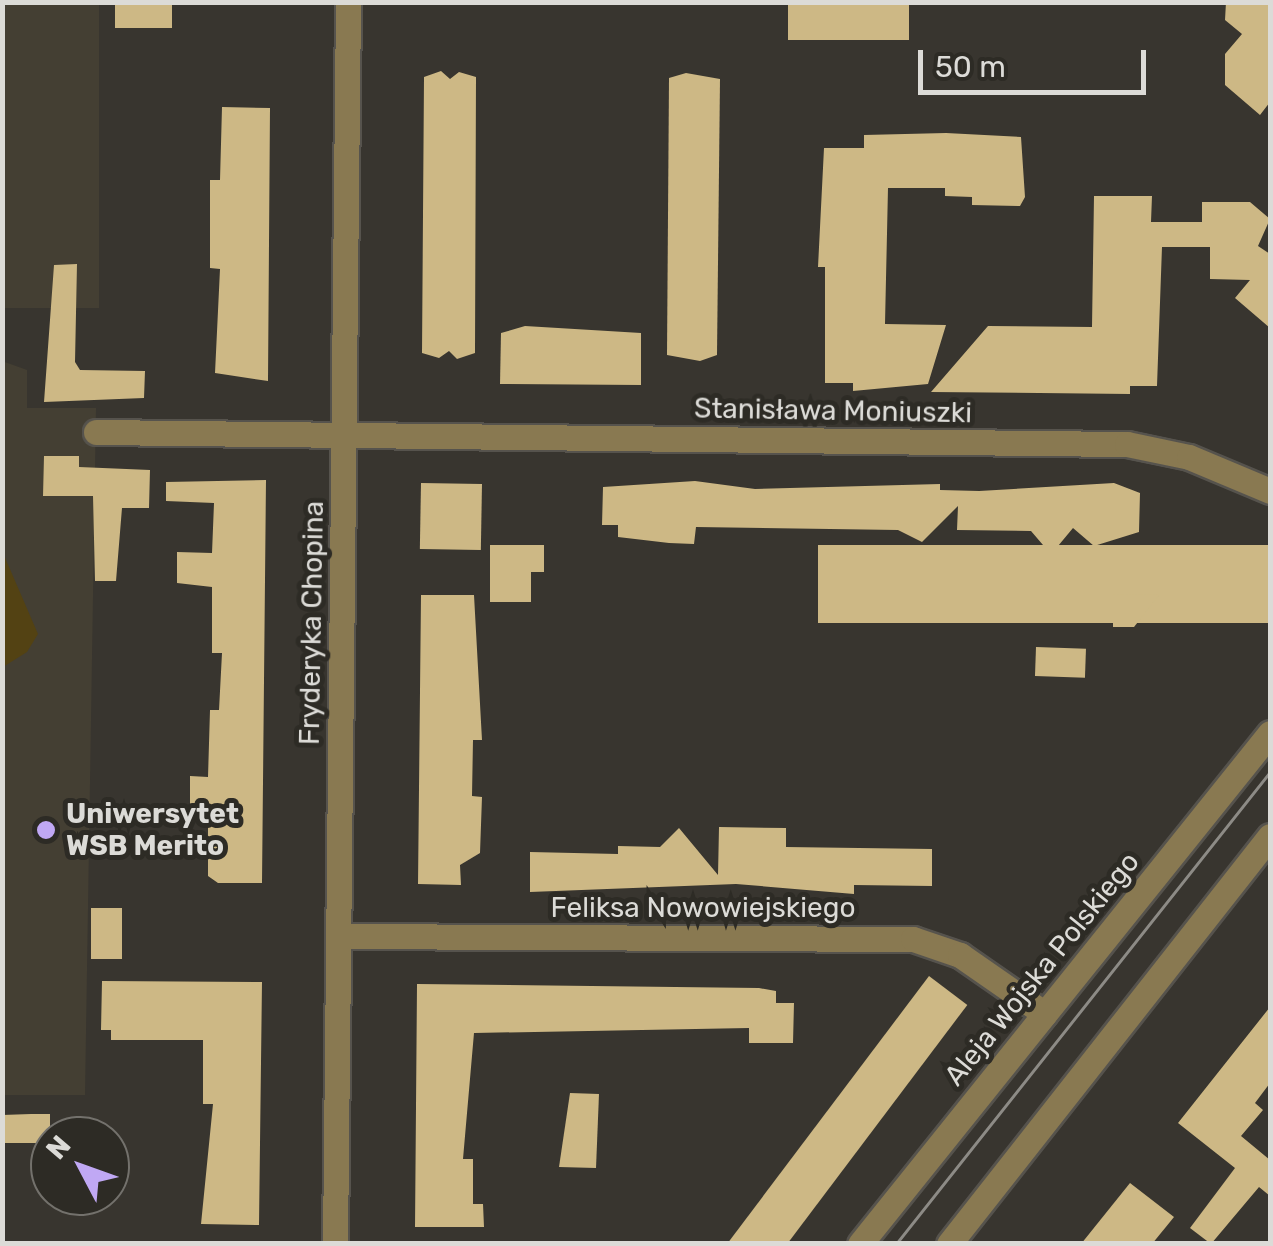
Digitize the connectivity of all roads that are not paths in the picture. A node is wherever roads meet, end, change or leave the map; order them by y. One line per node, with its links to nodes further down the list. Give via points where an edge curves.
1 (348, 2): 3 (street, Fryderyka Chopina)
2 (96, 432): 3 (street, Stanisława Moniuszki)
3 (344, 435): 4 (street, Stanisława Moniuszki, via 1126,444 1188,457); 7 (street, Fryderyka Chopina)
4 (1270, 491)
5 (1270, 733): 8 (street, Aleja Wojska Polskiego)
6 (1270, 836): 11 (street)
7 (339, 936): 8 (street, Feliksa Nowowiejskiego, via 912,939 960,955); 9 (street, Fryderyka Chopina)
8 (1045, 1014): 10 (street, Aleja Wojska Polskiego)
9 (335, 1244)
10 (860, 1244)
11 (949, 1244)

